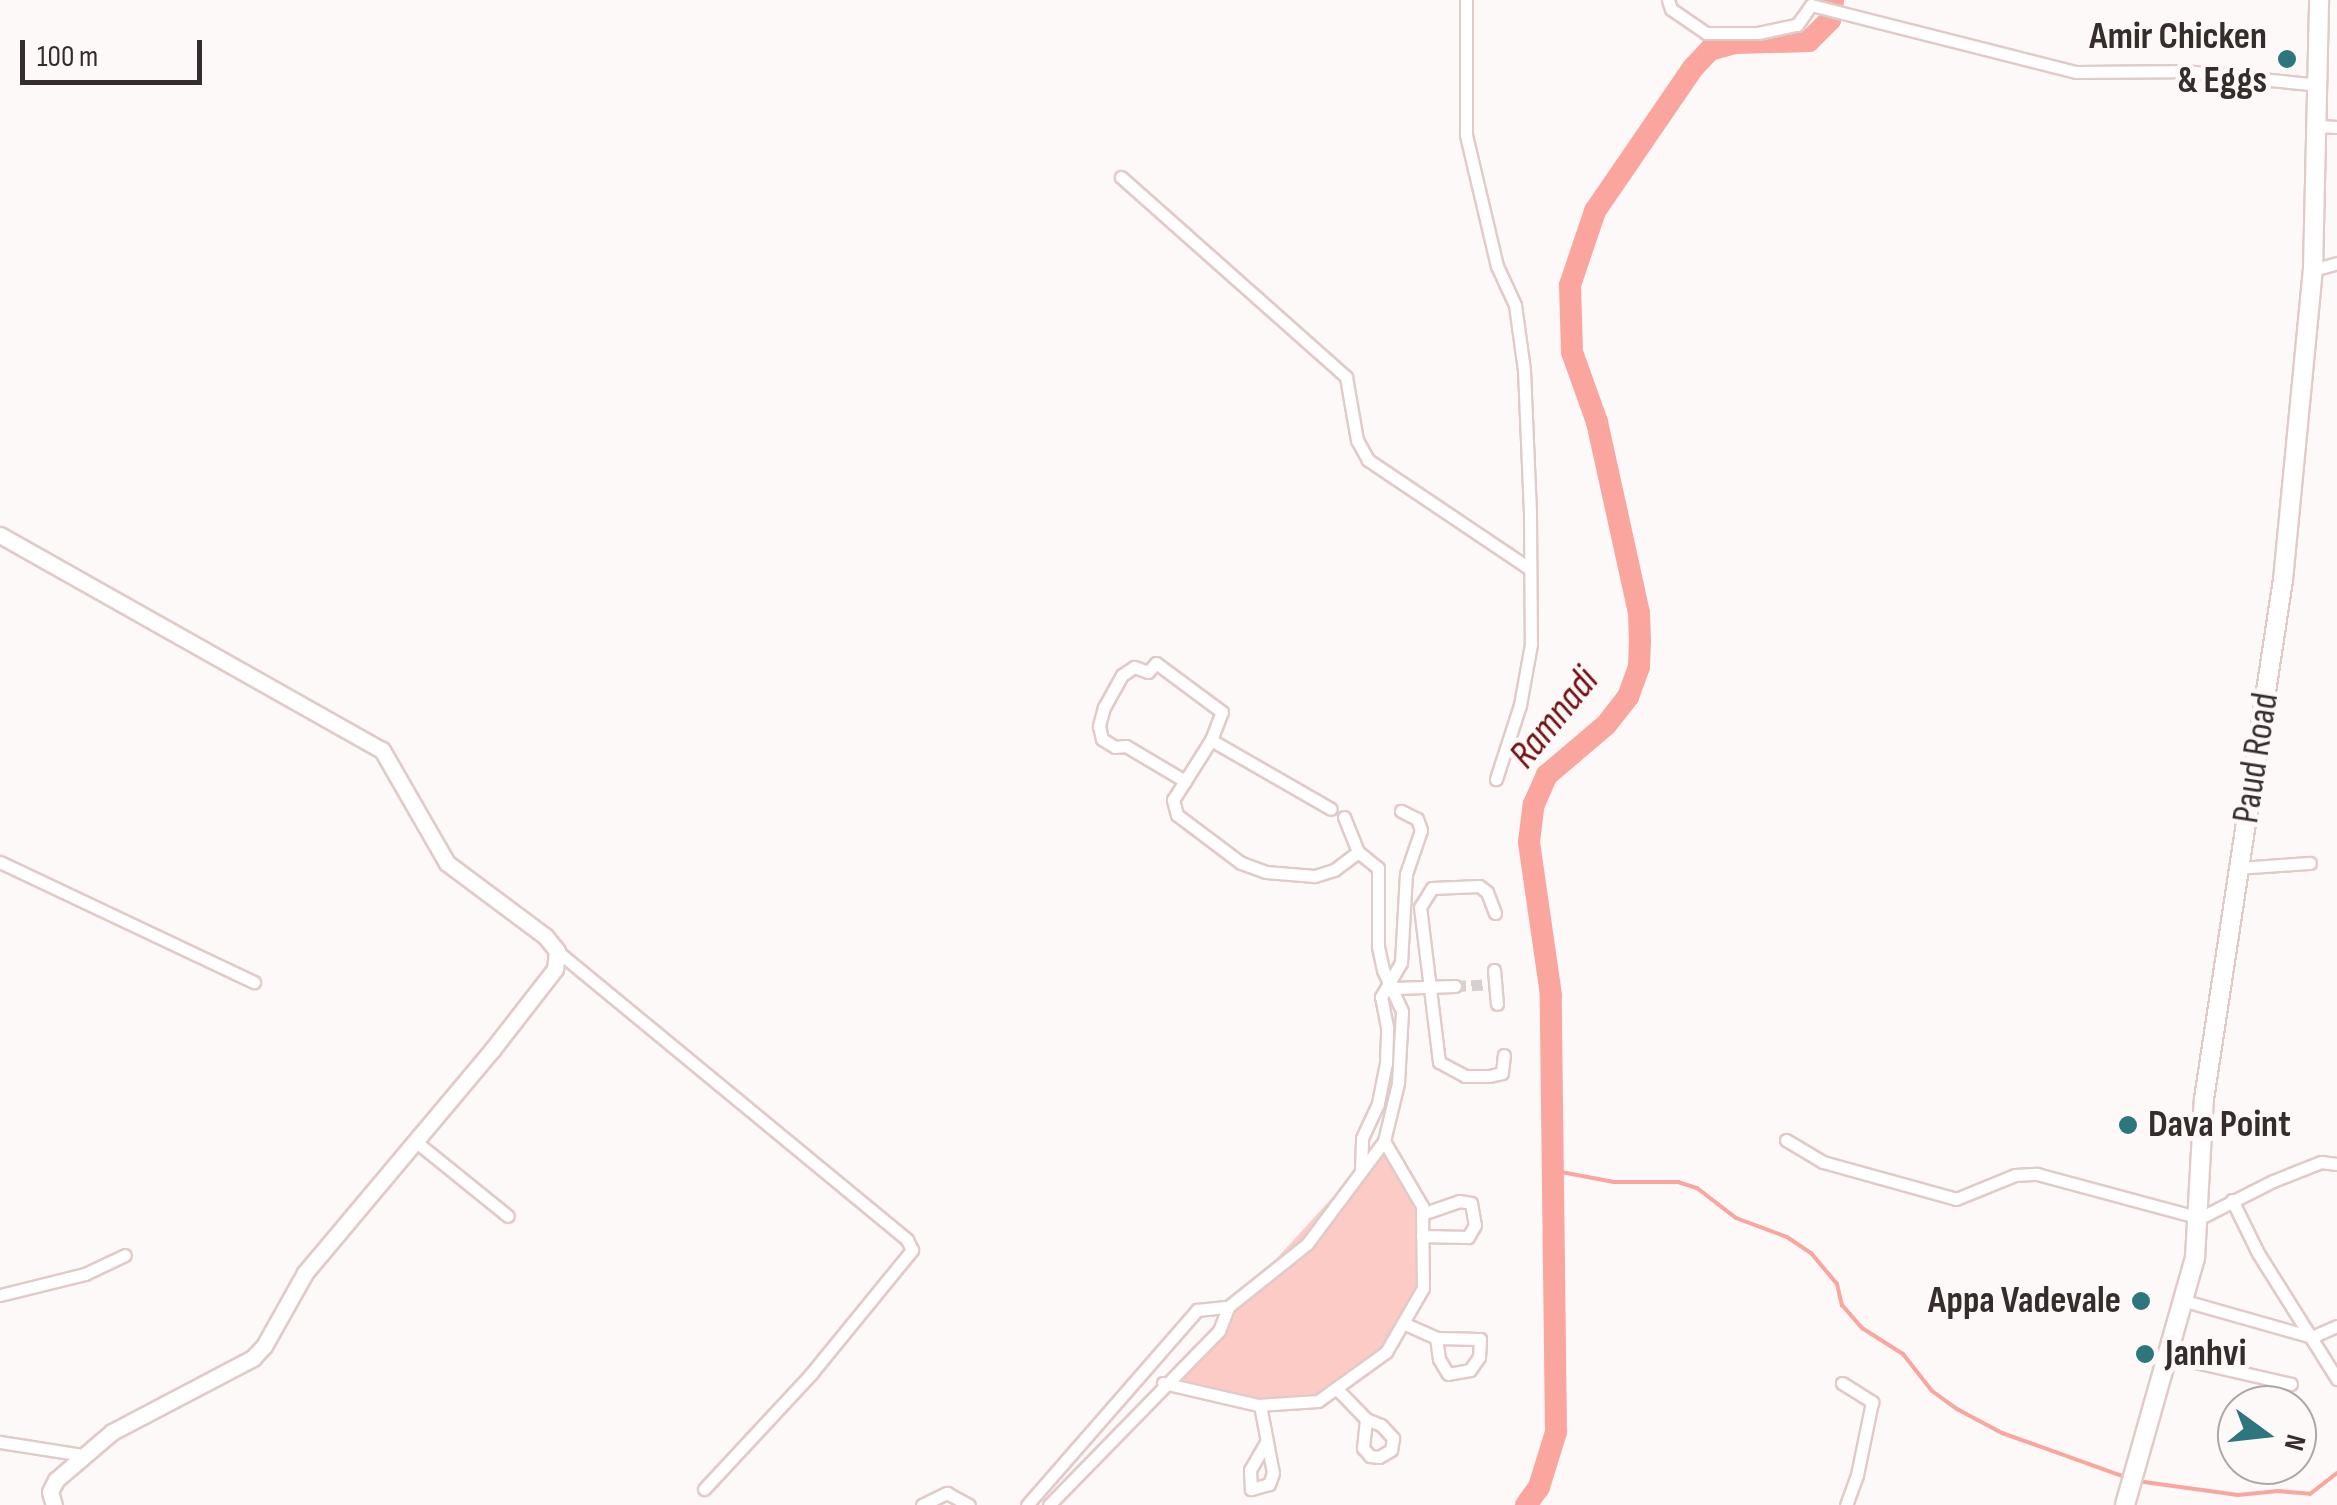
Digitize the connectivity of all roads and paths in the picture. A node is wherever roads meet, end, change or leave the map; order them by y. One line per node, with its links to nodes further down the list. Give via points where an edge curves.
1 (1466, 0): 10 (street, via 1466,135 1497,266 1515,305 1524,370)
2 (1668, 0): 4 (street, via 1706,32 1797,25 1812,5 2076,72 2184,71)
3 (2319, 0): 4 (main road, Paud Road)
4 (2318, 84): 5 (main road, Paud Road)
5 (2327, 127): 8 (main road, Paud Road)
6 (1120, 176): 10 (street, via 1346,378 1357,440 1368,460)
7 (2337, 264): 8 (street)
8 (2314, 270): 20 (main road, Paud Road, via 2283,580)
9 (0, 534): 22 (street, via 382,750 447,863 546,936)
10 (1530, 569): 12 (street, via 1526,680)
11 (1210, 740): 13 (street); 13 (street, via 1222,712 1216,704 1156,663 1148,672 1134,666 1122,674 1104,707 1102,739); 14 (street)
12 (1496, 778)
13 (1184, 781): 17 (street, via 1173,800 1177,816 1241,863 1314,876)
14 (1331, 810)
15 (1402, 811): 25 (street, via 1417,818 1421,830 1406,874 1401,963)
16 (1344, 817): 17 (street)
17 (1358, 852): 25 (street, via 1378,868 1378,946)
18 (0, 862): 24 (street)
19 (2310, 863): 20 (street)
20 (2238, 868): 38 (main road, Paud Road, via 2204,1099)
21 (1495, 913): 27 (street, via 1479,886 1432,888 1420,908)
22 (556, 952): 31 (street, via 554,969); 59 (street, via 912,1250 811,1374)
23 (1494, 970): 28 (street)
24 (254, 982)
25 (1392, 984): 27 (street); 32 (street, via 1404,1033); 34 (street, via 1381,997 1386,1063 1362,1138)
26 (1456, 986): 27 (street)
27 (1428, 987): 29 (street, via 1439,1062 1464,1076 1490,1076 1502,1073)
28 (1498, 1004)
29 (1504, 1054)
30 (1786, 1140): 38 (street, via 1824,1162 1956,1200 2014,1175 2037,1174)
31 (415, 1141): 37 (street); 58 (street, via 305,1273 274,1333 252,1358 160,1403)
32 (1384, 1141): 34 (street); 36 (street)
33 (2337, 1164): 35 (street, via 2321,1162)
34 (1361, 1170): 43 (street, via 1307,1244)
35 (2232, 1200): 38 (street); 46 (street)
36 (1422, 1214): 39 (street); 39 (street, via 1470,1203 1475,1226 1468,1237)
37 (508, 1216)
38 (2200, 1218): 42 (main road, Paud Road)
39 (1422, 1236): 44 (street, via 1423,1288)
40 (125, 1255): 41 (street, via 85,1274)
41 (0, 1295)
42 (2186, 1301): 46 (street); 48 (main road, Paud Road)
43 (1228, 1307): 50 (street, via 1219,1331); 64 (street, via 1198,1310)
44 (1403, 1323): 47 (street); 53 (street, via 1386,1352)
45 (2337, 1326): 46 (street)
46 (2312, 1337): 49 (street)
47 (1436, 1338)
48 (2170, 1356): 52 (street); 60 (main road, Paud Road)
49 (2337, 1379)
50 (1163, 1383): 54 (street); 65 (street)
51 (1842, 1383): 66 (street, via 1872,1402)
52 (2291, 1384)
53 (1336, 1388): 54 (street, via 1318,1401); 55 (street)
54 (1260, 1405): 57 (street)
55 (1366, 1419)
56 (0, 1442): 58 (street)
57 (1265, 1444)
58 (84, 1455): 61 (street, via 56,1480 50,1492)
59 (704, 1489)
60 (2126, 1502)
61 (54, 1505)
62 (922, 1505): 63 (street, via 948,1493)
63 (969, 1505)
64 (1027, 1505)
65 (1049, 1505)
66 (1846, 1505)

